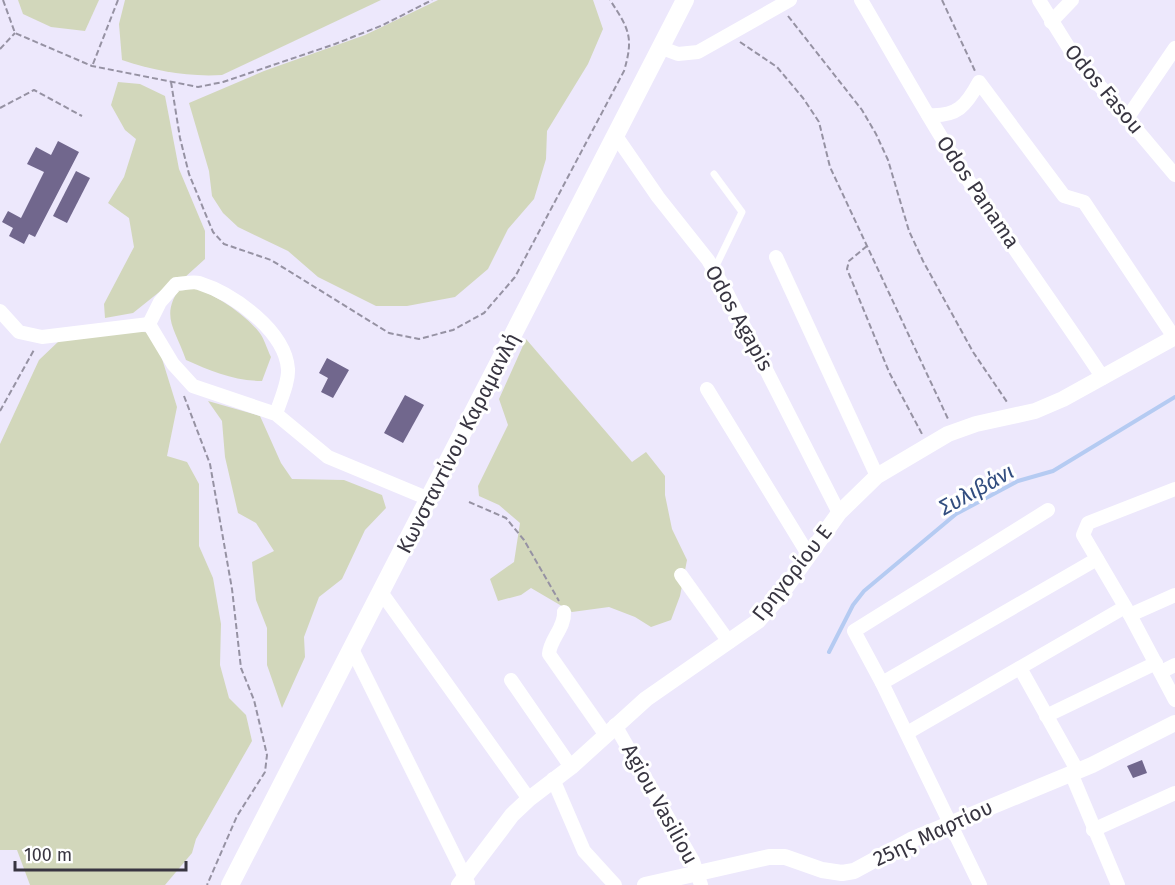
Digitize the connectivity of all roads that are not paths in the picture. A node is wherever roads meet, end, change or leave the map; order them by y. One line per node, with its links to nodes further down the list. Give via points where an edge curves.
1 (685, 0): 7 (main road, Κωνσταντίνου Καραμανλή)
2 (861, 0): 9 (street, Odos Panama)
3 (1040, 0): 6 (street, Odos Fasou)
4 (1072, 0): 6 (street)
5 (785, 4): 7 (street, via 689,54)
6 (1051, 22): 10 (street, Odos Fasou, via 1072,53)
7 (662, 48): 11 (main road, Κωνσταντίνου Καραμανλή)
8 (1175, 48): 10 (street)
9 (928, 115): 18 (street, via 944,116 956,111 967,103 979,82 1064,196 1084,202); 19 (street, Odos Panama, via 996,223)
10 (1128, 117): 12 (street, Odos Fasou)
11 (616, 136): 15 (street, Odos Agapis); 24 (main road, Κωνσταντίνου Καραμανλή)
12 (1174, 173)
13 (714, 174): 15 (lane, via 742,212)
14 (776, 257): 22 (street)
15 (714, 270): 26 (street, Odos Agapis)
16 (0, 311): 17 (street, via 19,332 42,337)
17 (149, 324): 21 (street, via 185,379 210,394); 21 (street, via 160,302 176,284 198,282 255,315 282,344 289,371)
18 (1175, 337): 19 (street, Γρηγορίου Ε)
19 (1103, 378): 22 (street, Γρηγορίου Ε, via 1035,411 954,432)
20 (707, 389): 27 (street)
21 (276, 414): 24 (street, via 328,457)
22 (876, 476): 26 (street, Γρηγορίου Ε)
23 (1175, 489): 28 (street, via 1088,523 1083,535)
24 (429, 499): 30 (main road, Κωνσταντίνου Καραμανλή)
25 (1048, 510): 40 (street, via 854,631)
26 (839, 513): 27 (street, Γρηγορίου Ε)
27 (808, 554): 34 (street, Γρηγορίου Ε, via 758,621)
28 (1097, 559): 32 (street); 40 (street)
29 (681, 575): 34 (street)
30 (381, 592): 35 (main road, Κωνσταντίνου Καραμανλή); 50 (street)
31 (1175, 595): 32 (street)
32 (1128, 611): 37 (street); 38 (street)
33 (564, 612): 44 (street, Agiou Vasiliou, via 565,620 549,654)
34 (729, 642): 44 (street, Γρηγορίου Ε, via 680,673)
35 (352, 649): 54 (street); 55 (main road, Κωνσταντίνου Καραμανλή)
36 (1175, 665): 37 (street)
37 (1158, 667): 41 (street); 42 (street)
38 (1020, 668): 42 (street); 45 (street)
39 (511, 680): 46 (street)
40 (882, 683): 45 (street)
41 (1175, 700)
42 (1046, 716): 47 (street)
43 (1175, 723): 47 (street, 25ης Μαρτίου)
44 (610, 730): 46 (street, Γρηγορίου Ε); 53 (street, Agiou Vasiliou)
45 (907, 733): 51 (street)
46 (571, 767): 48 (street, Γρηγορίου Ε)
47 (1074, 772): 51 (street, 25ης Μαρτίου); 52 (street)
48 (553, 779): 50 (street, Γρηγορίου Ε); 56 (street, via 584,851)
49 (1175, 793): 52 (street)
50 (529, 799): 54 (street, Γρηγορίου Ε, via 512,815)
51 (949, 824): 53 (street, 25ης Μαρτίου, via 854,871 832,871 785,857 769,857); 58 (street)
52 (1093, 830): 59 (street)
53 (699, 878): 57 (street, 25ης Μαρτίου)
54 (464, 883)
55 (230, 885)
56 (615, 885)
57 (645, 885)
58 (980, 885)
59 (1118, 885)

